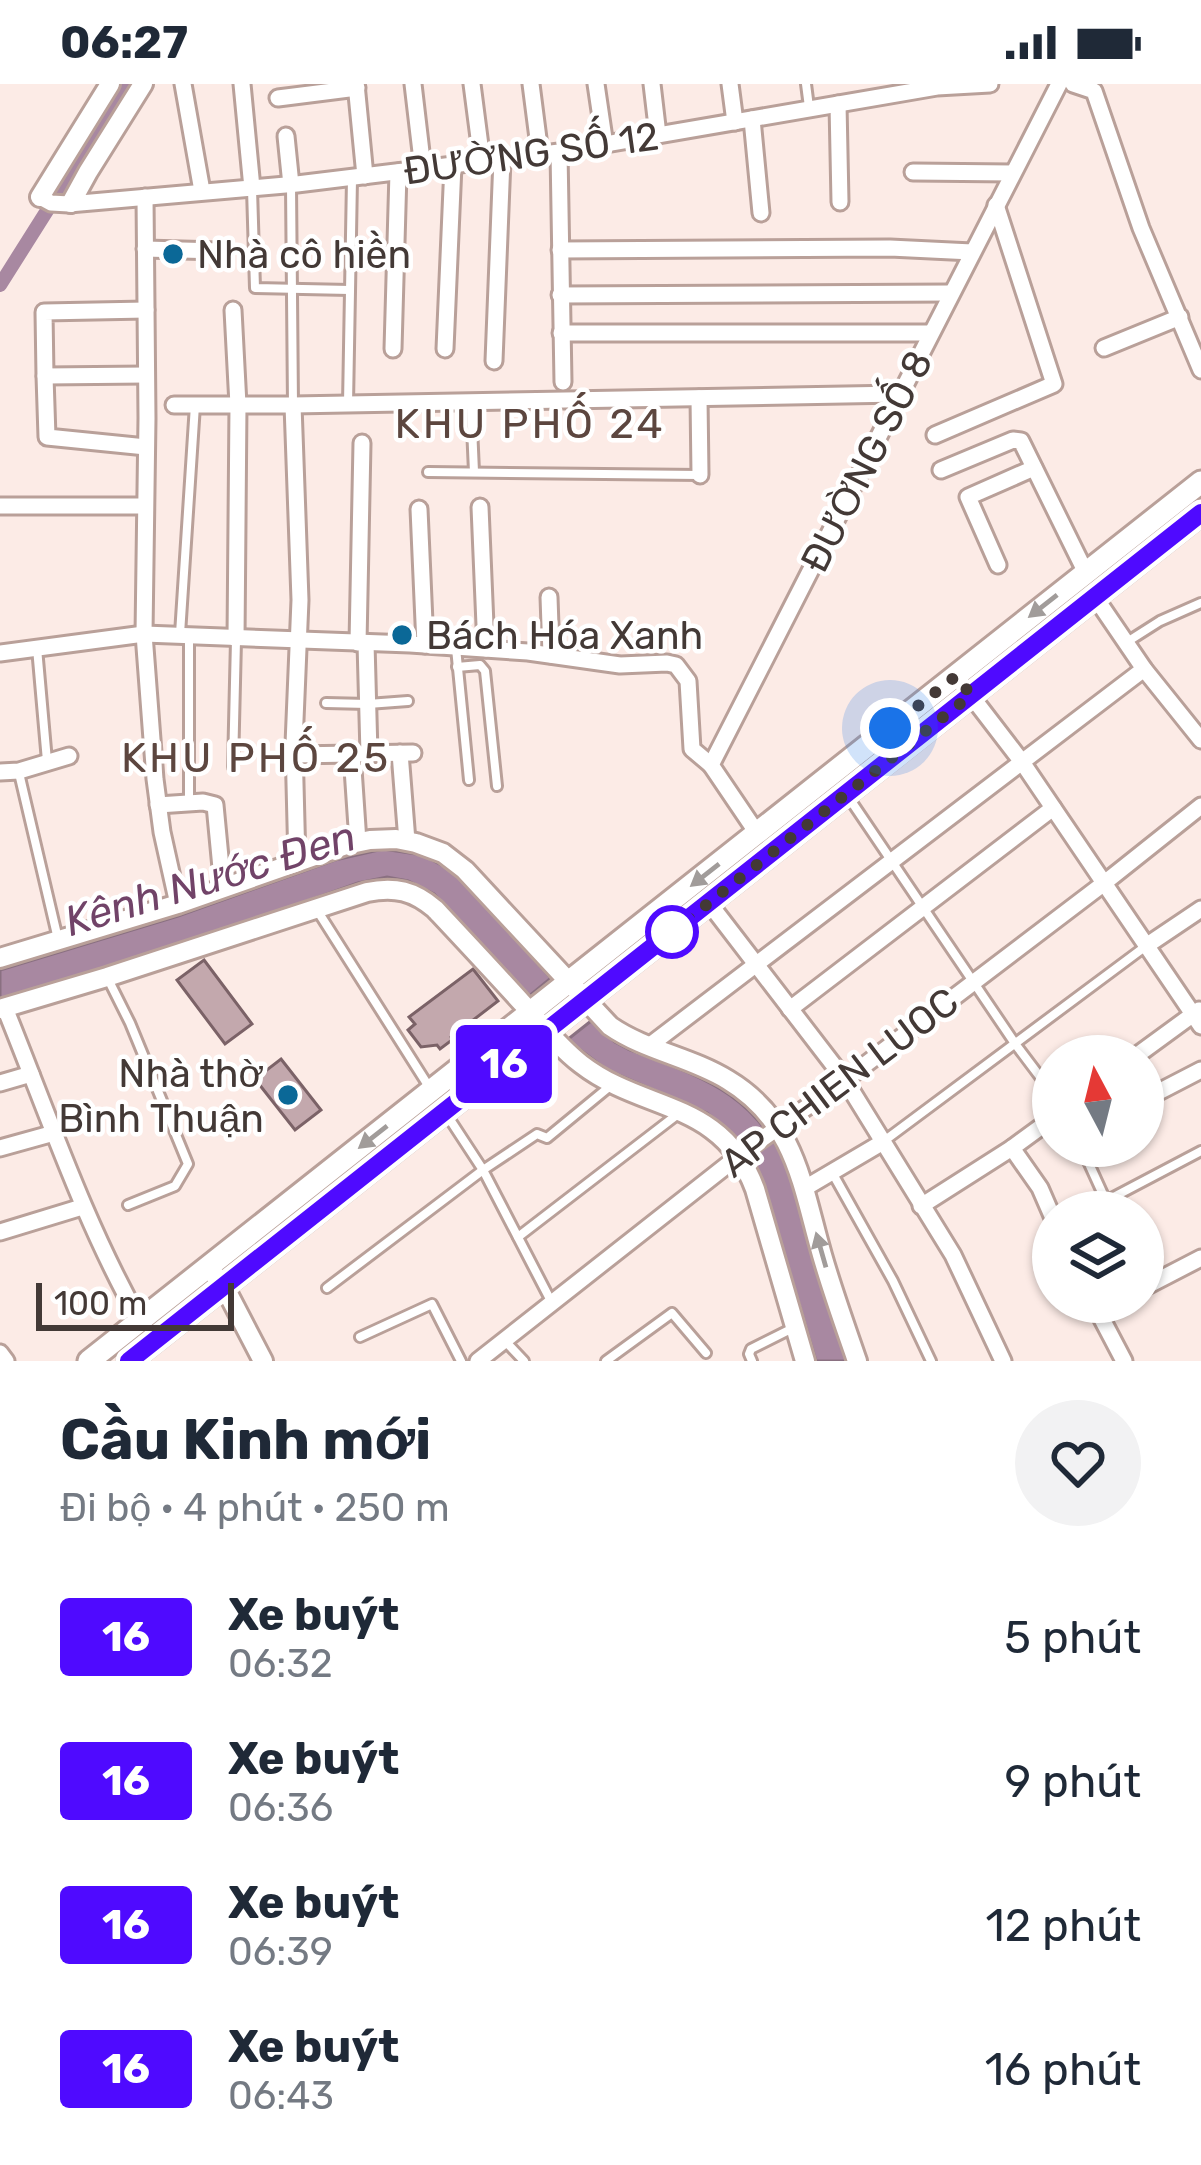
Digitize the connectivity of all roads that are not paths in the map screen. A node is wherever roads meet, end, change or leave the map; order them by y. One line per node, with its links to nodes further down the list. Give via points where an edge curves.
1 (110, 84): 39 (street)
2 (143, 84): 42 (street)
3 (184, 84): 38 (street)
4 (242, 84): 37 (street)
5 (413, 84): 31 (street)
6 (472, 84): 29 (street)
7 (531, 84): 27 (street)
8 (596, 84): 25 (street)
9 (652, 84): 23 (street)
10 (730, 84): 22 (street)
11 (806, 84): 21 (lane)
12 (972, 84): 13 (street, ĐƯỜNG SỐ 12); 18 (street, ĐƯỜNG SỐ 12)
13 (990, 84)
14 (1059, 84): 34 (street, ĐƯỜNG SỐ 8)
15 (1072, 84): 55 (street, via 1094,91)
16 (356, 86): 17 (street); 35 (street)
17 (298, 90): 19 (street)
18 (886, 90): 20 (street, ĐƯỜNG SỐ 12)
19 (278, 98)
20 (838, 104): 21 (street, ĐƯỜNG SỐ 12); 41 (street)
21 (809, 109): 22 (street, ĐƯỜNG SỐ 12)
22 (743, 120): 23 (street, ĐƯỜNG SỐ 12); 44 (street)
23 (658, 135): 25 (street, ĐƯỜNG SỐ 12)
24 (286, 136): 36 (street)
25 (604, 145): 26 (street, ĐƯỜNG SỐ 12)
26 (559, 152): 27 (street, ĐƯỜNG SỐ 12); 46 (street)
27 (540, 154): 28 (street, ĐƯỜNG SỐ 12)
28 (502, 159): 29 (street, ĐƯỜNG SỐ 12); 61 (street)
29 (482, 161): 30 (street, ĐƯỜNG SỐ 12)
30 (453, 165): 31 (street, ĐƯỜNG SỐ 12); 60 (street)
31 (423, 169): 32 (street, ĐƯỜNG SỐ 12)
32 (398, 172): 35 (street, ĐƯỜNG SỐ 12); 59 (street)
33 (913, 172): 34 (street)
34 (1012, 173): 43 (street, ĐƯỜNG SỐ 8)
35 (358, 177): 36 (street, ĐƯỜNG SỐ 12); 50 (lane)
36 (291, 184): 37 (street, ĐƯỜNG SỐ 12); 49 (lane)
37 (252, 188): 38 (street, ĐƯỜNG SỐ 12); 49 (lane, via 255,288)
38 (202, 191): 40 (street, ĐƯỜNG SỐ 12)
39 (40, 196): 42 (street, ĐƯỜNG SỐ 12)
40 (145, 196): 42 (street, ĐƯỜNG SỐ 12); 45 (street)
41 (840, 202)
42 (70, 203)
43 (996, 205): 48 (street, ĐƯỜNG SỐ 8); 74 (street, via 1054,384)
44 (761, 212)
45 (146, 249): 47 (street); 53 (street)
46 (560, 250): 48 (street); 52 (street)
47 (219, 251)
48 (972, 252): 51 (street, ĐƯỜNG SỐ 8)
49 (292, 287): 50 (lane); 73 (lane)
50 (350, 290): 69 (lane)
51 (951, 293): 52 (street); 57 (street, ĐƯỜNG SỐ 8)
52 (560, 295): 56 (street)
53 (146, 310): 63 (street); 64 (street, via 44,312)
54 (233, 310): 72 (street)
55 (1180, 317): 58 (street); 62 (street)
56 (560, 333): 57 (street); 65 (street)
57 (931, 333): 66 (street, ĐƯỜNG SỐ 8)
58 (1104, 348)
59 (393, 349)
60 (445, 349)
61 (494, 361)
62 (1201, 370)
63 (146, 375): 64 (street); 76 (street)
64 (45, 376): 76 (street, via 46,436)
65 (563, 382)
66 (900, 394): 67 (street); 118 (street, ĐƯỜNG SỐ 8)
67 (699, 398): 68 (street); 81 (street)
68 (471, 402): 69 (street); 80 (lane)
69 (348, 404): 73 (street)
70 (174, 405): 71 (street)
71 (195, 405): 72 (street); 94 (lane)
72 (238, 405): 73 (street); 95 (street)
73 (293, 405): 96 (street)
74 (935, 435)
75 (362, 443): 97 (street)
76 (146, 447): 84 (street)
77 (1034, 468): 78 (street, via 1018,440); 88 (street, via 968,497); 89 (street)
78 (940, 470)
79 (428, 472): 80 (lane)
80 (474, 472): 81 (lane)
81 (700, 475)
82 (1201, 482): 89 (main road)
83 (0, 506): 84 (street)
84 (145, 506): 93 (street)
85 (480, 507): 102 (street)
86 (419, 509): 99 (street)
87 (1201, 513): 91 (main road)
88 (998, 565)
89 (1086, 573): 107 (main road, one-way to 107)
90 (548, 597): 104 (street)
91 (1095, 597): 98 (street); 108 (main road)
92 (1201, 603): 98 (lane)
93 (144, 634): 94 (street); 100 (street); 126 (street)
94 (185, 636): 95 (street); 125 (lane)
95 (236, 639): 96 (street); 119 (lane)
96 (297, 642): 97 (street); 114 (street)
97 (362, 643): 99 (street); 111 (street)
98 (1126, 643): 106 (street)
99 (425, 645): 101 (street)
100 (37, 647): 103 (street); 116 (lane)
101 (455, 647): 102 (street); 105 (lane)
102 (485, 649): 104 (street)
103 (0, 653)
104 (551, 655): 118 (street, via 676,665 688,681 692,749)
105 (458, 667): 122 (lane); 123 (lane, via 485,671)
106 (1144, 669): 112 (street); 117 (street)
107 (956, 676): 108 (street); 129 (main road)
108 (971, 695): 117 (street); 124 (main road)
109 (408, 701): 111 (lane)
110 (326, 704): 111 (lane)
111 (368, 704): 113 (street)
112 (1201, 740)
113 (361, 754): 114 (street); 130 (street, via 407,753); 131 (street)
114 (294, 755): 133 (street)
115 (69, 756): 116 (street)
116 (47, 761): 121 (street)
117 (1022, 762): 128 (street); 132 (street)
118 (711, 765): 129 (street)
119 (233, 767)
120 (0, 772): 121 (street)
121 (19, 772): 141 (lane)
122 (469, 780)
123 (497, 786)
124 (846, 794): 132 (lane); 136 (main road)
125 (189, 802): 126 (street); 135 (street, via 215,805)
126 (158, 805): 137 (street)
127 (1201, 806): 134 (street, AP CHIEN LUOC)
128 (1053, 808): 134 (street); 139 (street)
129 (757, 833): 147 (main road, one-way to 147)
130 (407, 841): 131 (street); 147 (street, via 465,870)
131 (358, 842): 133 (street)
132 (890, 862): 139 (lane); 144 (street)
133 (297, 863): 135 (street)
134 (1103, 884): 142 (street); 146 (street, AP CHIEN LUOC)
135 (223, 889): 137 (street)
136 (709, 903): 144 (street); 148 (main road)
137 (178, 904): 141 (street)
138 (316, 908): 145 (street); 151 (street, via 378,890 418,896); 164 (lane)
139 (924, 909): 146 (lane); 150 (street)
140 (1201, 909): 142 (street)
141 (58, 940): 143 (street)
142 (1146, 946): 152 (street); 155 (lane)
143 (0, 958)
144 (756, 965): 150 (street); 156 (street)
145 (107, 977): 149 (street); 180 (lane, via 188,1165 175,1186)
146 (975, 981): 155 (lane); 160 (street, AP CHIEN LUOC)
147 (569, 982): 148 (street); 151 (main road)
148 (585, 1000): 153 (main road); 156 (street, via 610,1026)
149 (2, 1008): 159 (street)
150 (790, 1009): 160 (street)
151 (531, 1012): 153 (street); 164 (main road)
152 (1198, 1016): 154 (street)
153 (547, 1030): 162 (street); 165 (main road)
154 (1164, 1038)
155 (1016, 1045): 157 (lane); 170 (lane)
156 (649, 1046): 167 (street, via 731,1081)
157 (1032, 1066)
158 (1201, 1070): 163 (street)
159 (32, 1074): 161 (street); 168 (street)
160 (844, 1079): 167 (street, AP CHIEN LUOC); 170 (street)
161 (0, 1083)
162 (613, 1084): 166 (street); 176 (lane, via 548,1138 537,1134)
163 (1164, 1089)
164 (432, 1090): 186 (main road, one-way to 186)
165 (445, 1111): 176 (lane); 188 (main road)
166 (682, 1111): 174 (street); 184 (lane)
167 (774, 1129): 174 (street, AP CHIEN LUOC); 178 (street)
168 (54, 1133): 171 (street); 182 (street)
169 (1032, 1133): 172 (street)
170 (883, 1142): 177 (street); 181 (street)
171 (0, 1148)
172 (1012, 1148): 179 (street); 181 (street)
173 (1201, 1151): 175 (lane, via 1106,1201)
174 (741, 1154): 190 (street, AP CHIEN LUOC); 193 (street)
175 (1091, 1167)
176 (483, 1170): 184 (lane); 189 (lane)
177 (832, 1173): 178 (street); 209 (lane)
178 (805, 1188): 208 (street, one-way to 178)
179 (1041, 1191)
180 (128, 1205)
181 (922, 1206): 210 (street)
182 (82, 1207): 183 (street); 191 (street)
183 (0, 1232)
184 (518, 1237): 190 (lane)
185 (1201, 1258): 187 (street)
186 (208, 1268): 188 (street); 191 (main road)
187 (1164, 1277)
188 (224, 1286): 200 (main road); 201 (street)
189 (327, 1288)
190 (552, 1302): 195 (street, AP CHIEN LUOC)
191 (140, 1321): 199 (main road)
192 (1104, 1323): 211 (street)
193 (794, 1327): 206 (lane, via 751,1348); 207 (street)
194 (359, 1336): 202 (lane, via 432,1304)
195 (504, 1340): 203 (street, AP CHIEN LUOC); 204 (lane)
196 (0, 1353): 198 (street)
197 (706, 1353): 205 (lane, via 672,1313)
198 (6, 1361)
199 (89, 1361)
200 (129, 1361)
201 (263, 1361)
202 (461, 1361)
203 (478, 1361)
204 (524, 1361)
205 (606, 1361)
206 (752, 1361)
207 (805, 1361)
208 (856, 1361)
209 (931, 1361)
210 (1003, 1361)
211 (1124, 1361)

